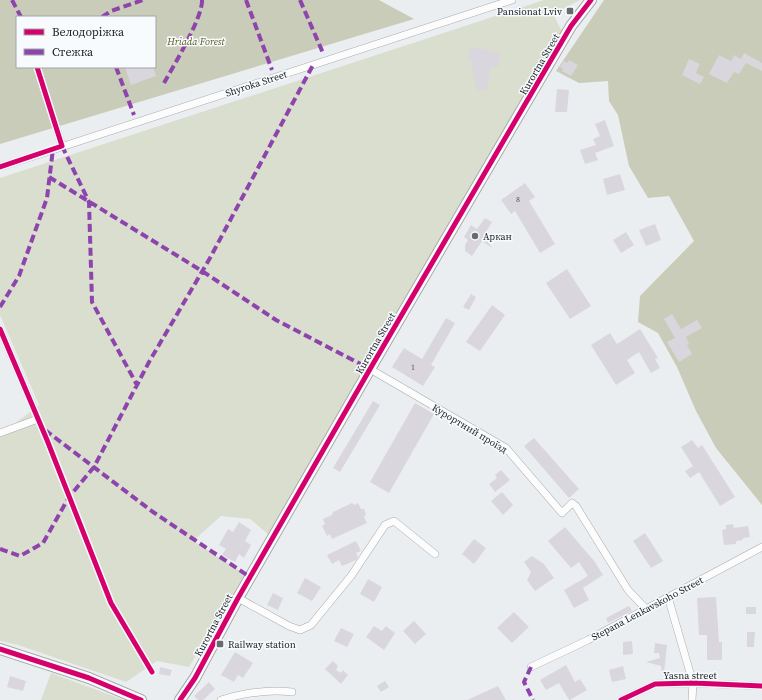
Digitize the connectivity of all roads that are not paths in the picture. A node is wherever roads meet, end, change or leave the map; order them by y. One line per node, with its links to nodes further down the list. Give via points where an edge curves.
1 (512, 0): 4 (street, Shyroka Street)
2 (590, 0): 7 (main road, Kurortna Street, via 571,26)
3 (37, 68): 4 (street)
4 (62, 146): 5 (street, Shyroka Street)
5 (0, 167)
6 (1, 334): 8 (street)
7 (370, 369): 14 (main road, Kurortna Street); 15 (street, Курортний проїзд, via 506,448 562,512 572,503 576,506 628,590)
8 (34, 409)
9 (38, 419): 10 (street)
10 (0, 434)
11 (762, 548): 13 (street, Stepana Lenkavskoho Street)
12 (435, 554): 14 (street, via 394,521 385,525 351,576 326,607 311,625 300,630)
13 (668, 597): 15 (street, Stepana Lenkavskoho Street); 18 (street)
14 (238, 598): 22 (main road, Kurortna Street, via 195,678)
15 (646, 609): 17 (street, Stepana Lenkavskoho Street)
16 (0, 649): 21 (main road, via 89,678)
17 (531, 667)
18 (693, 683): 19 (street, Yasna street); 24 (street, Yasna street, via 655,684); 25 (street)
19 (762, 686)
20 (292, 692): 23 (street, via 240,694)
21 (141, 700)
22 (180, 700)
23 (221, 700)
24 (621, 700)
25 (692, 700)

